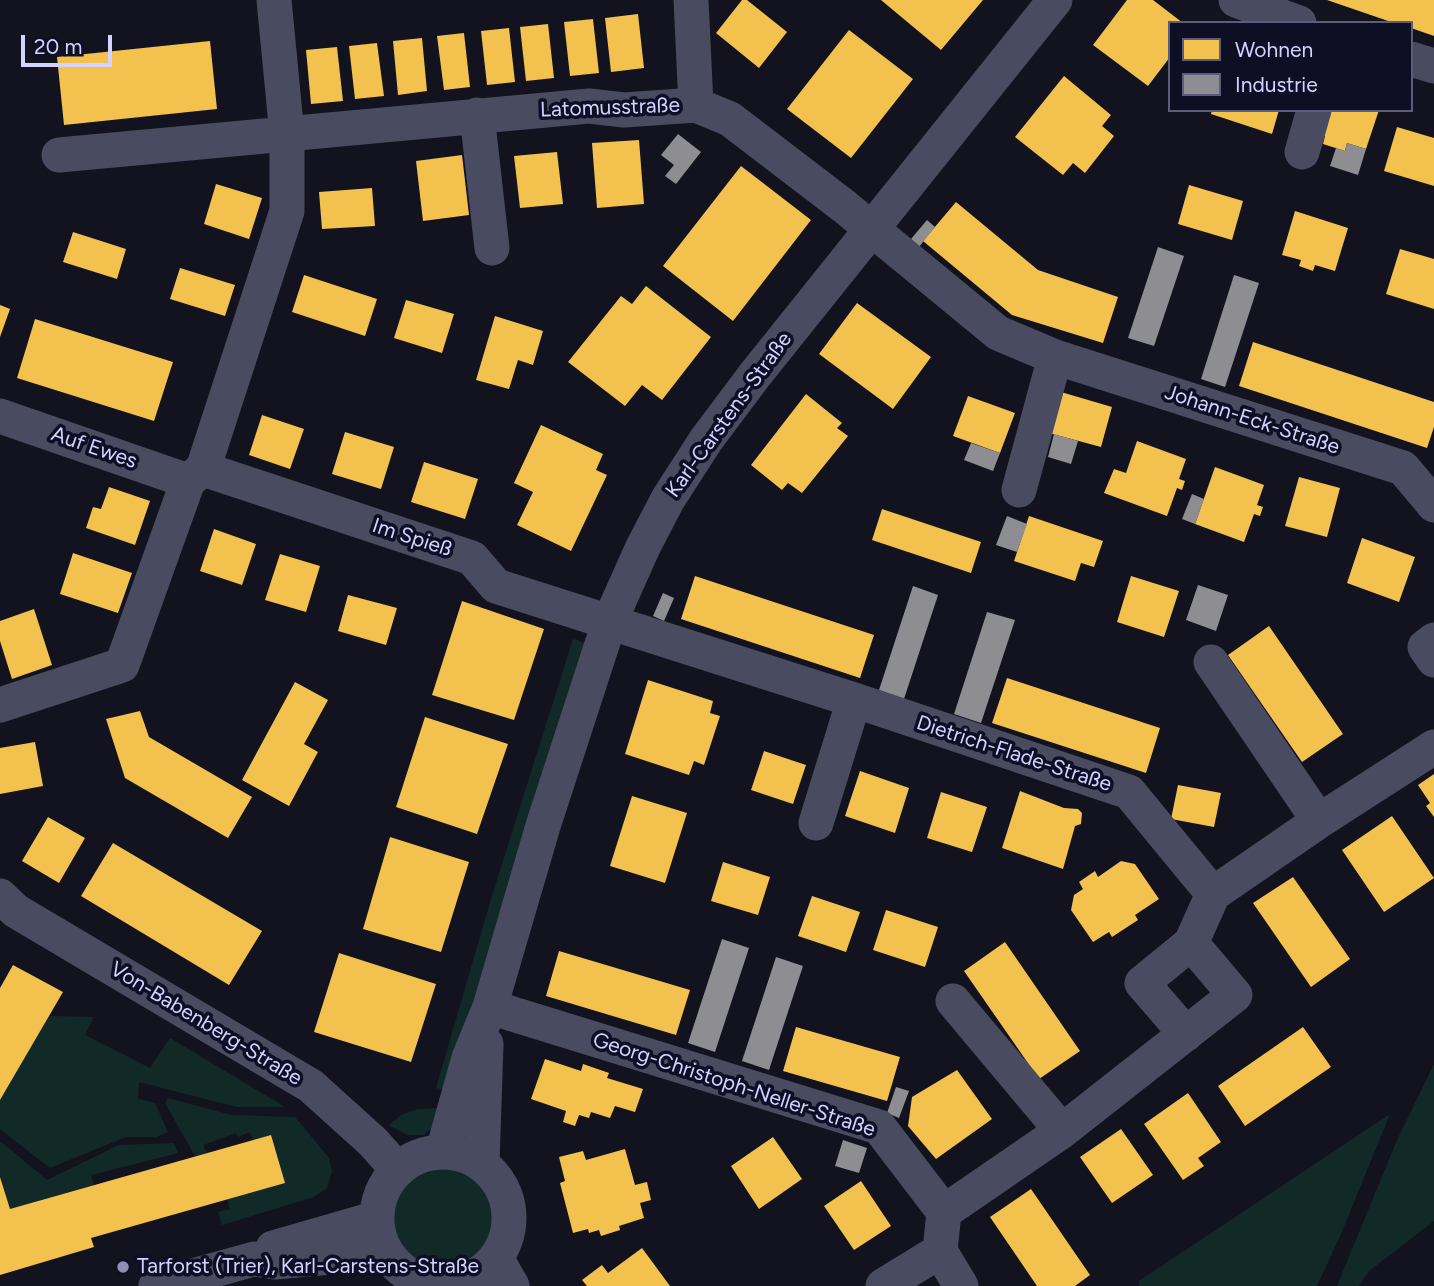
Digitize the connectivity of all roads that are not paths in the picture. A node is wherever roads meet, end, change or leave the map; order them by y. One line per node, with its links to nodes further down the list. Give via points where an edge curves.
1 (274, 0): 11 (street)
2 (691, 0): 8 (street)
3 (1055, 0): 14 (street, Karl-Carstens-Straße)
4 (1236, 0): 5 (street)
5 (1294, 21)
6 (1413, 60): 7 (street)
7 (1434, 66)
8 (696, 104): 10 (street, Latomusstraße, via 624,110 589,106); 14 (street, Latomusstraße, via 730,118)
9 (1313, 112): 12 (street)
10 (477, 116): 11 (street, Latomusstraße); 15 (street)
11 (287, 135): 13 (street, Latomusstraße); 18 (street, via 287,211)
12 (1302, 152)
13 (59, 155)
14 (870, 229): 16 (street, Johann-Eck-Straße, via 998,333); 21 (street, Karl-Carstens-Straße, via 706,440 668,499)
15 (492, 248)
16 (1055, 357): 19 (street); 20 (street, Johann-Eck-Straße, via 1403,468)
17 (0, 416): 18 (street, Auf Ewes)
18 (195, 475): 21 (street, Im Spieß, via 472,558 496,586); 26 (street, via 122,665)
19 (1019, 490)
20 (1434, 505)
21 (609, 623): 25 (street, Dietrich-Flade-Straße); 34 (street, Karl-Carstens-Straße)
22 (1434, 640): 23 (street, via 1425,647)
23 (1434, 660)
24 (1211, 662): 28 (street)
25 (854, 700): 29 (street); 30 (street, Dietrich-Flade-Straße, via 1129,792)
26 (0, 705)
27 (1434, 747): 28 (street)
28 (1319, 821): 30 (street)
29 (816, 823)
30 (1213, 894): 32 (street)
31 (0, 896): 39 (street, Von-Babenberg-Straße, via 26,917 310,1086)
32 (1191, 943): 35 (street, via 1142,983); 35 (street, via 1235,995)
33 (953, 1001): 36 (street)
34 (488, 1012): 37 (street, Karl-Carstens-Straße, via 469,1058); 38 (street, Karl-Carstens-Straße); 40 (street, Georg-Christoph-Neller-Straße, via 880,1127)
35 (1186, 1034): 36 (street)
36 (1062, 1131): 40 (street)
37 (443, 1151): 38 (street); 39 (street, via 414,1159)
38 (482, 1164): 45 (street, via 504,1192 509,1215)
39 (398, 1170): 41 (street, via 386,1185)
40 (944, 1212): 42 (street)
41 (377, 1219): 43 (street); 44 (street, via 274,1247)
42 (940, 1251): 48 (street); 49 (street)
43 (386, 1252): 44 (street, via 275,1262); 46 (street, via 407,1273 435,1284)
44 (254, 1259): 47 (street)
45 (504, 1272): 46 (street, via 482,1271)
46 (467, 1283)
47 (156, 1286)
48 (883, 1286)
49 (961, 1286)

